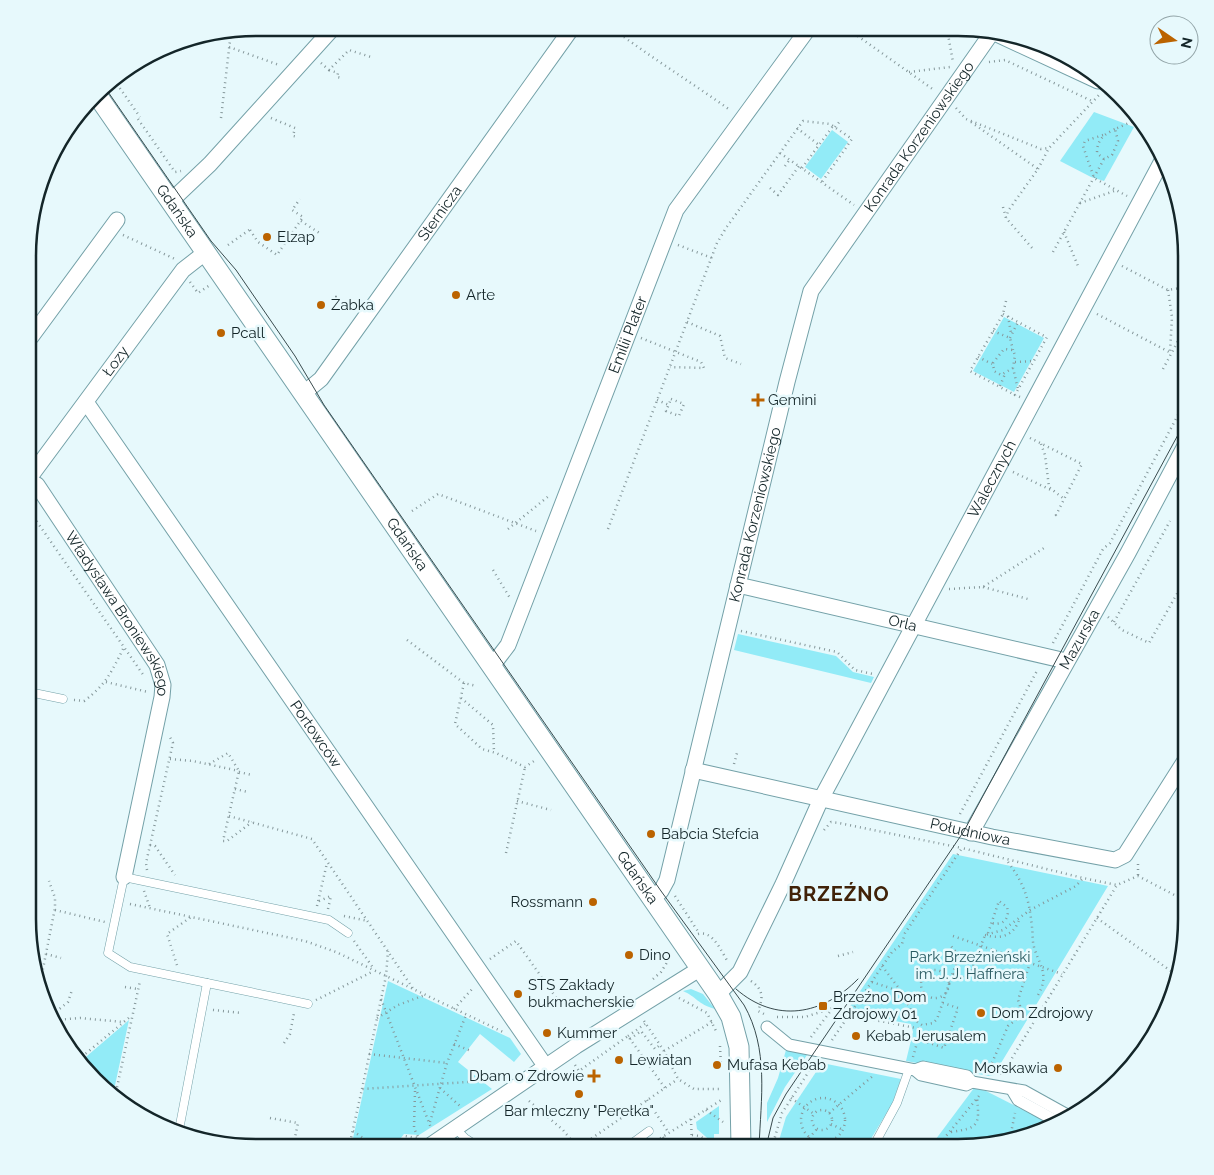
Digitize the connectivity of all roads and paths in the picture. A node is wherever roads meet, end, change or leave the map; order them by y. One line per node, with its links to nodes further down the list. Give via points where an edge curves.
1 (326, 36): 52 (street, via 210,164)
2 (566, 36): 102 (street, Sternicza, via 321,379)
3 (622, 36): 26 (path)
4 (803, 36): 142 (street, Emilii Plater, via 676,210 508,645)
5 (860, 36): 16 (path)
6 (948, 36): 16 (path, via 954,67)
7 (230, 38): 9 (path)
8 (985, 38): 129 (street, Konrada Korzeniowskiego, via 811,291 804,308)
9 (229, 47): 14 (path); 27 (path)
10 (1023, 47): 17 (street)
11 (372, 57): 15 (path, via 349,50)
12 (318, 60): 15 (path)
13 (980, 63): 24 (path, via 1005,60)
14 (285, 67)
15 (329, 70): 18 (path)
16 (909, 72): 21 (path)
17 (1081, 74)
18 (341, 78)
19 (117, 86): 45 (path, via 175,172)
20 (1104, 92): 24 (path)
21 (940, 94)
22 (954, 99): 28 (path, via 956,108)
23 (101, 101): 52 (street, Gdańska)
24 (1095, 102): 37 (path)
25 (268, 113): 35 (path, via 272,120 295,128 293,136)
26 (737, 115)
27 (221, 118)
28 (966, 119): 37 (path, via 1041,150); 44 (path)
29 (840, 120): 31 (path)
30 (1131, 122): 33 (path)
31 (834, 127): 32 (path, via 803,121); 36 (path); 47 (path, via 852,139)
32 (797, 128): 36 (path); 38 (path)
33 (1115, 129): 34 (path); 40 (path, via 1118,141 1112,155)
34 (1103, 134): 40 (path, via 1097,145 1097,154); 46 (path, via 1085,141 1083,146)
35 (298, 137)
36 (819, 145): 42 (path)
37 (1049, 148): 44 (path)
38 (780, 152): 39 (path); 66 (path, via 726,228)
39 (790, 159): 41 (path); 42 (path)
40 (1104, 159): 46 (path)
41 (786, 166)
42 (801, 167): 47 (path); 48 (path, via 778,195)
43 (1159, 167): 67 (street, Walecznych)
44 (1038, 169): 56 (path)
45 (183, 171)
46 (1094, 178): 49 (path); 53 (path)
47 (822, 182): 55 (path)
48 (770, 188)
49 (1117, 190): 50 (path); 53 (path)
50 (1132, 197)
51 (300, 199): 57 (path, via 292,210 303,217)
52 (171, 201): 64 (street, Gdańska)
53 (1080, 203): 59 (path)
54 (1003, 207): 56 (path)
55 (859, 209)
56 (1006, 218): 63 (path)
57 (301, 221): 60 (path); 62 (path, via 277,255 258,242 251,229)
58 (114, 225): 68 (path); 80 (street)
59 (1064, 232): 65 (path); 69 (path)
60 (321, 234)
61 (674, 243): 66 (path)
62 (228, 245)
63 (1033, 248)
64 (206, 252): 102 (street, Gdańska); 106 (street, Łozy, via 183,270)
65 (1052, 252)
66 (712, 258): 78 (path)
67 (1110, 259): 73 (path); 75 (street, Walecznych)
68 (178, 260)
69 (1078, 266)
70 (190, 281): 71 (path, via 198,293)
71 (211, 284)
72 (1178, 288): 73 (path)
73 (1168, 290): 90 (path, via 1172,317)
74 (1006, 301): 76 (path)
75 (1084, 307): 90 (path); 136 (street, Walecznych)
76 (1003, 314): 77 (path); 81 (path)
77 (1008, 316): 79 (path); 82 (path)
78 (687, 322): 89 (path); 94 (path, via 720,336 726,358)
79 (1018, 322): 82 (path); 84 (path)
80 (36, 330)
81 (994, 330): 85 (path); 91 (path)
82 (1012, 334): 85 (path)
83 (637, 337): 89 (path)
84 (1046, 337): 86 (path); 92 (path)
85 (1010, 338): 88 (path)
86 (1052, 340)
87 (1178, 340): 90 (path)
88 (1014, 350): 93 (path); 95 (path, via 1004,350)
89 (676, 352): 96 (path); 96 (path, via 701,362 704,368)
90 (1171, 352): 98 (path)
91 (978, 357): 95 (path); 100 (path, via 970,371)
92 (1033, 361): 93 (path); 101 (path)
93 (1015, 362): 97 (path)
94 (741, 364)
95 (992, 365): 99 (path, via 997,374)
96 (670, 367): 104 (path)
97 (1013, 368): 99 (path); 101 (path)
98 (1163, 369)
99 (1005, 374): 100 (path)
100 (1000, 386): 103 (path)
101 (1018, 389): 103 (path)
102 (304, 393): 142 (street, Gdańska)
103 (1015, 394): 105 (path)
104 (657, 400): 107 (path); 124 (path)
105 (1026, 400)
106 (86, 402): 112 (street, Łozy); 279 (street, Portowców)
107 (669, 405): 107 (path, via 666,411 679,416 684,404 671,399)
108 (1178, 415): 140 (path)
109 (1026, 436): 110 (path)
110 (1040, 443): 116 (path); 117 (path, via 1082,464)
111 (1178, 459): 141 (street, Mazurska)
112 (36, 469)
113 (1008, 470): 116 (path)
114 (36, 484): 181 (street, Władysława Broniewskiego, via 161,676 162,696)
115 (556, 490): 122 (path)
116 (1052, 491): 117 (path)
117 (1064, 500): 119 (path, via 1056,515)
118 (412, 511): 122 (path, via 438,494)
119 (1060, 517)
120 (36, 520): 139 (path)
121 (1170, 521): 135 (path)
122 (516, 524): 123 (path); 125 (path)
123 (508, 529)
124 (608, 529)
125 (543, 534)
126 (1044, 548): 130 (path)
127 (493, 570): 133 (path)
128 (948, 583): 130 (path, via 943,591)
129 (738, 585): 136 (street, Orla); 160 (street, Konrada Korzeniowskiego)
130 (983, 587): 132 (path)
131 (1178, 593): 135 (path, via 1152,641 1144,642)
132 (1028, 599)
133 (512, 602)
134 (1102, 610): 135 (path)
135 (1114, 622)
136 (914, 624): 140 (street, Orla); 166 (street, Walecznych)
137 (737, 630): 143 (path, via 838,652 855,670)
138 (407, 640): 146 (path)
139 (124, 647): 144 (path); 145 (path)
140 (1046, 655): 141 (street, Orla); 171 (path, via 959,816)
141 (1066, 661): 171 (street, Mazurska)
142 (492, 666): 188 (street, Gdańska)
143 (878, 675)
144 (145, 678)
145 (106, 682): 150 (path); 153 (path, via 84,701)
146 (464, 683): 148 (path); 152 (path)
147 (150, 685): 150 (path)
148 (476, 686)
149 (36, 693): 153 (lane)
150 (151, 693): 151 (path)
151 (152, 697)
152 (461, 698): 154 (path, via 493,725); 154 (path, via 454,724 482,749)
153 (63, 699)
154 (494, 753): 158 (path)
155 (737, 753): 159 (path)
156 (540, 758): 158 (path)
157 (209, 764): 161 (path); 161 (path, via 228,753); 175 (path, via 170,759)
158 (525, 767): 167 (path)
159 (733, 768)
160 (693, 770): 166 (street, Południowa); 188 (street, Konrada Korzeniowskiego, via 667,880)
161 (239, 772): 163 (path); 164 (path)
162 (1178, 772): 171 (street, Południowa, via 1125,855 1115,860 992,837)
163 (252, 775)
164 (235, 789): 165 (path); 169 (path)
165 (248, 792)
166 (820, 798): 172 (street, Południowa); 238 (street, via 740,972)
167 (517, 802): 168 (path); 177 (path)
168 (551, 810)
169 (229, 816): 170 (path); 170 (path, via 223,841 227,842)
170 (252, 822): 179 (path, via 312,839)
171 (975, 826): 172 (street, Południowa)
172 (953, 828): 174 (path)
173 (823, 831): 174 (path, via 831,822)
174 (944, 844): 176 (path)
175 (150, 845): 180 (path); 184 (path, via 155,846)
176 (962, 848): 178 (path); 215 (path, via 905,933 902,944)
177 (506, 853)
178 (1007, 861): 182 (path); 193 (path, via 1026,889)
179 (328, 862): 190 (path); 207 (path)
180 (146, 864)
181 (124, 877): 189 (lane, Władysława Broniewskiego); 202 (lane, via 329,920)
182 (1083, 878): 185 (path); 193 (path, via 1076,886)
183 (49, 880): 191 (path)
184 (179, 880)
185 (1117, 885): 187 (path, via 1138,876); 198 (path)
186 (676, 888): 214 (path, via 675,897 699,933 710,936)
187 (1178, 897)
188 (653, 898): 217 (street, Gdańska)
189 (119, 902): 197 (path); 201 (lane, Władysława Broniewskiego)
190 (318, 902): 192 (path); 194 (path, via 331,896)
191 (55, 910): 199 (path); 209 (path)
192 (316, 910)
193 (1030, 910): 196 (path); 216 (path, via 1034,945)
194 (327, 912)
195 (105, 914): 199 (path)
196 (1021, 916): 203 (path, via 1003,930); 203 (path, via 1016,928 1008,935 996,938)
197 (191, 917): 220 (path, via 305,941); 226 (path, via 167,934)
198 (1097, 918): 221 (path); 223 (path)
199 (103, 922): 201 (path)
200 (991, 923): 200 (path, via 1005,921 1008,912 1004,903 999,901); 203 (path)
201 (114, 924): 218 (lane, Władysława Broniewskiego, via 108,953 130,967)
202 (348, 933): 220 (path)
203 (986, 935): 206 (path)
204 (953, 936): 206 (path)
205 (950, 945): 222 (path, via 958,958)
206 (979, 945): 213 (path); 222 (path, via 968,979)
207 (388, 951): 225 (path); 236 (path)
208 (853, 952): 210 (path)
209 (46, 954): 211 (path); 219 (path)
210 (838, 956)
211 (61, 958)
212 (484, 963): 246 (path, via 516,941)
213 (1030, 963): 216 (path); 285 (path, via 1018,1000 1018,1018 1008,1026)
214 (730, 965)
215 (882, 966): 229 (path); 237 (path)
216 (1043, 967): 223 (path); 239 (path, via 1043,987)
217 (701, 968): 238 (street, Gdańska); 279 (street)
218 (142, 969): 226 (lane, Władysława Broniewskiego); 234 (path)
219 (43, 970)
220 (375, 970): 225 (path); 245 (path)
221 (1171, 971)
222 (953, 974): 233 (path)
223 (1062, 974): 285 (path, via 1006,1068)
224 (755, 975): 228 (path)
225 (386, 976): 236 (path); 242 (path)
226 (182, 978): 230 (lane, Władysława Broniewskiego)
227 (747, 978): 228 (path)
228 (752, 982): 254 (path, via 762,992 758,1011)
229 (872, 982): 237 (path); 255 (path)
230 (207, 983): 243 (lane, Władysława Broniewskiego); 249 (lane)
231 (477, 984): 247 (path)
232 (125, 987): 234 (path)
233 (948, 988): 233 (path, via 948,979 942,972 928,972 922,980 924,992 931,997 943,995); 244 (path)
234 (138, 989): 252 (path)
235 (72, 990): 248 (path, via 68,1002)
236 (415, 991): 240 (path)
237 (902, 992): 263 (path)
238 (718, 994): 334 (street, Gdańska, via 731,1017 739,1047)
239 (1038, 995)
240 (425, 996): 247 (path); 251 (path, via 398,1005)
241 (675, 996): 272 (path, via 707,1013 712,1022)
242 (381, 999): 251 (path); 257 (path)
243 (297, 1002): 245 (lane, Władysława Broniewskiego); 267 (path, via 290,1034)
244 (943, 1003): 263 (path, via 933,1023); 266 (path, via 958,1008 944,1048)
245 (308, 1004)
246 (562, 1006)
247 (454, 1009): 253 (path)
248 (57, 1011)
249 (201, 1013): 250 (path, via 225,1010); 310 (lane)
250 (242, 1013)
251 (386, 1013): 257 (path); 276 (path)
252 (132, 1015): 260 (path); 287 (path)
253 (466, 1015): 264 (path); 268 (path)
254 (768, 1015)
255 (849, 1015): 263 (path); 273 (path)
256 (774, 1017): 270 (path, via 805,1017 833,1008)
257 (377, 1018): 274 (path)
258 (642, 1018): 261 (path)
259 (61, 1020): 260 (path)
260 (124, 1022): 275 (path)
261 (646, 1024): 265 (path); 269 (path)
262 (767, 1027): 270 (street, via 790,1045)
263 (922, 1027): 266 (path)
264 (505, 1032)
265 (629, 1037): 269 (path, via 641,1031 655,1049); 281 (path, via 579,1071 575,1065); 289 (path)
266 (918, 1039): 280 (path)
267 (284, 1043)
268 (454, 1044): 271 (path); 277 (path)
269 (660, 1045): 272 (path)
270 (803, 1048): 273 (street)
271 (471, 1050)
272 (664, 1051): 283 (path)
273 (823, 1052): 278 (street); 293 (path)
274 (369, 1054): 276 (path); 290 (path)
275 (84, 1055)
276 (404, 1058): 277 (path); 286 (path)
277 (446, 1063): 284 (path)
278 (888, 1064): 280 (street); 297 (path)
279 (546, 1067): 311 (street)
280 (912, 1069): 285 (street, via 923,1067 967,1076); 338 (lane)
281 (567, 1070)
282 (506, 1079): 284 (path)
283 (678, 1079): 289 (path); 291 (path, via 694,1089)
284 (441, 1083): 286 (path); 288 (path)
285 (981, 1084): 292 (street)
286 (415, 1086): 290 (path); 308 (path); 325 (path, via 414,1128)
287 (117, 1088)
288 (440, 1088): 299 (path); 308 (path)
289 (665, 1088): 295 (path)
290 (362, 1089): 314 (path)
291 (722, 1089)
292 (1015, 1095): 301 (street, via 1024,1091); 305 (street); 318 (path)
293 (790, 1098): 298 (path); 335 (path)
294 (723, 1099): 300 (path)
295 (647, 1100): 319 (path); 329 (path)
296 (529, 1101): 328 (path)
297 (838, 1104): 298 (path, via 824,1098 809,1102); 302 (path); 313 (path, via 845,1116)
298 (804, 1108): 303 (path); 321 (path, via 802,1127)
299 (464, 1110)
300 (706, 1110): 306 (path); 307 (path)
301 (1062, 1112)
302 (829, 1113): 303 (path, via 820,1110); 309 (path)
303 (814, 1114): 312 (path, via 813,1124)
304 (270, 1118): 322 (path, via 298,1123)
305 (1051, 1118)
306 (691, 1119): 319 (path); 320 (path)
307 (723, 1122)
308 (429, 1123): 315 (path)
309 (832, 1124): 312 (path, via 827,1129); 313 (path)
310 (180, 1125)
311 (456, 1128): 326 (street); 327 (lane)
312 (817, 1129): 321 (path)
313 (843, 1130): 337 (path)
314 (353, 1131): 323 (path); 324 (path)
315 (432, 1131)
316 (649, 1131): 330 (lane)
317 (949, 1132): 317 (path, via 975,1125 979,1117 977,1098); 339 (path)
318 (1011, 1132)
319 (669, 1133): 331 (path)
320 (692, 1135): 332 (path); 333 (path)
321 (810, 1138): 336 (path)
322 (295, 1139)
323 (351, 1139)
324 (364, 1139)
325 (421, 1139)
326 (432, 1139)
327 (467, 1139)
328 (571, 1139)
329 (590, 1139)
330 (638, 1139)
331 (663, 1139)
332 (692, 1139)
333 (704, 1139)
334 (741, 1139)
335 (774, 1139)
336 (814, 1139)
337 (832, 1139)
338 (877, 1139)
339 (943, 1139)

